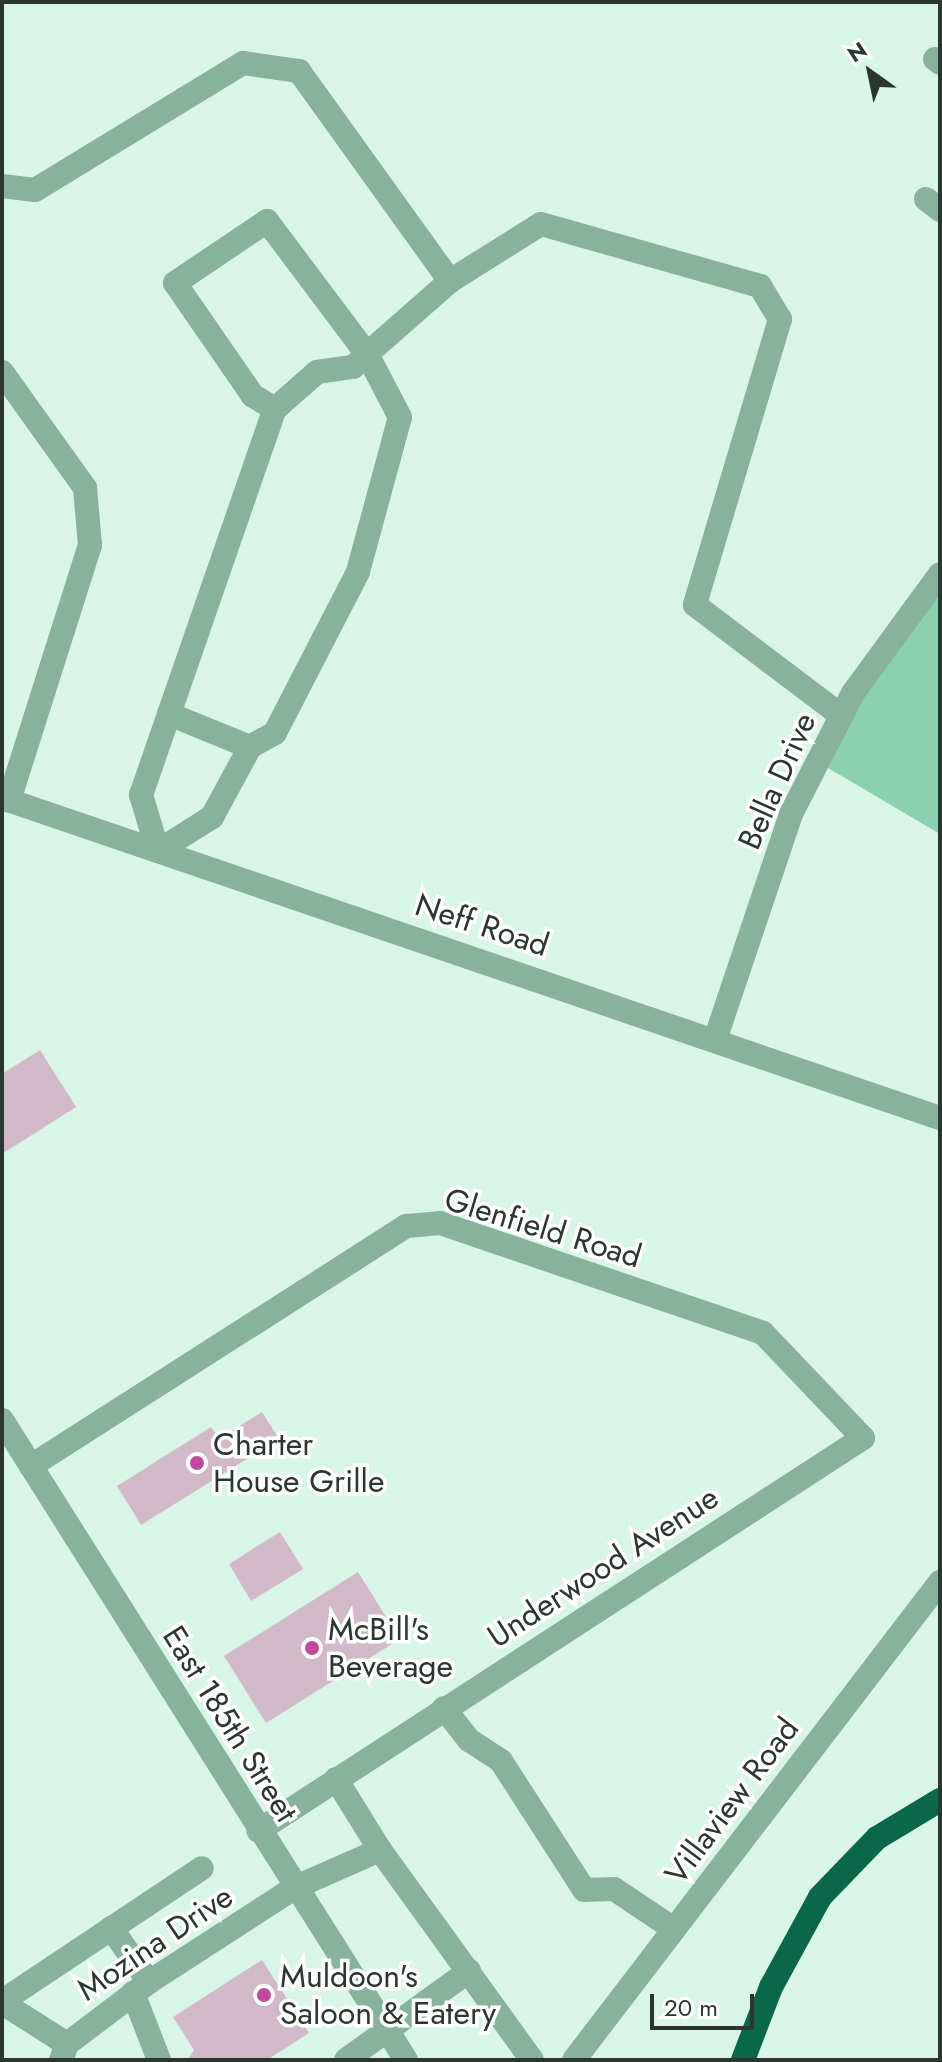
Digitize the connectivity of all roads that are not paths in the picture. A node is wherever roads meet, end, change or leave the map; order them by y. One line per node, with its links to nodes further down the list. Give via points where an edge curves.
1 (2, 186): 2 (street, via 35,190 243,63 299,71)
2 (450, 281): 3 (street); 8 (street, via 541,224 760,286 780,319 695,605)
3 (367, 354): 5 (street, via 353,367 317,372); 5 (street, via 267,221 175,283 253,396); 9 (street, via 400,417 358,572 275,733)
4 (2, 372): 10 (street, via 85,488 90,545)
5 (275, 409): 7 (street)
6 (940, 574): 8 (street, Bella Drive)
7 (169, 714): 9 (street); 11 (street, via 141,795)
8 (842, 716): 12 (street, Bella Drive, via 791,814)
9 (250, 747): 11 (street, via 212,817)
10 (5, 799): 11 (street, Neff Road)
11 (158, 851): 12 (street, Neff Road)
12 (716, 1037): 13 (street, Neff Road)
13 (940, 1118)
14 (2, 1420): 16 (street, East 185th Street)
15 (863, 1438): 16 (street, Glenfield Road, via 763,1333 440,1223 407,1226); 18 (street, Underwood Avenue)
16 (31, 1466): 21 (street, East 185th Street)
17 (940, 1582): 26 (street, Villaview Road)
18 (444, 1708): 19 (street, Underwood Avenue); 26 (street, via 469,1740 501,1761 584,1890 614,1889)
19 (336, 1779): 21 (street, Underwood Avenue); 22 (street)
20 (940, 1800): 36 (highway, via 877,1838 820,1897 771,1987)
21 (258, 1831): 24 (street, East 185th Street)
22 (380, 1850): 24 (street, Mozina Drive); 27 (street)
23 (202, 1868): 25 (street)
24 (296, 1887): 28 (street, Mozina Drive); 29 (street, East 185th Street)
25 (111, 1928): 28 (street); 30 (street, via 4,2004)
26 (674, 1929): 35 (street, Villaview Road)
27 (469, 1971): 29 (street); 34 (street)
28 (141, 1987): 30 (street, Mozina Drive); 31 (street)
29 (388, 2031): 32 (street); 33 (street, East 185th Street)
30 (64, 2052)
31 (159, 2060)
32 (346, 2060)
33 (406, 2060)
34 (532, 2060)
35 (574, 2060)
36 (743, 2060)

